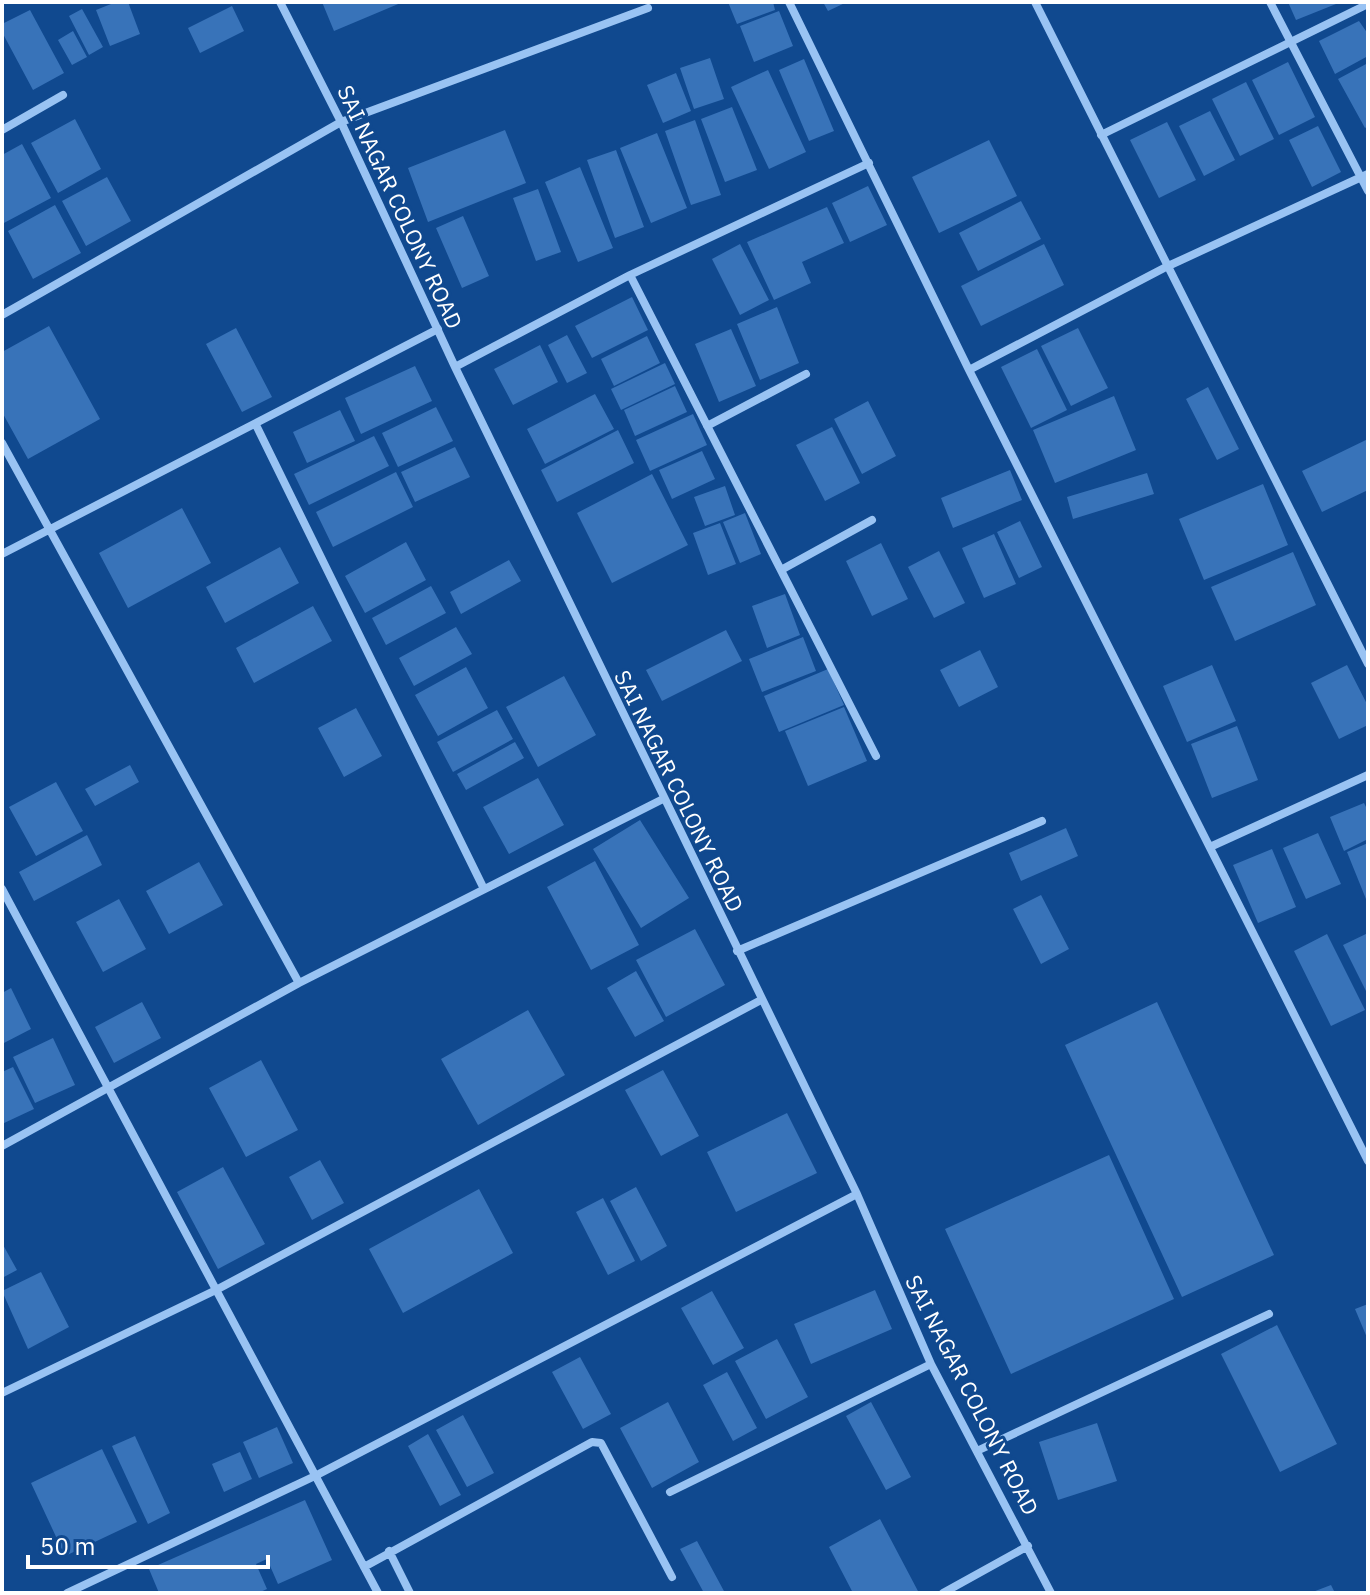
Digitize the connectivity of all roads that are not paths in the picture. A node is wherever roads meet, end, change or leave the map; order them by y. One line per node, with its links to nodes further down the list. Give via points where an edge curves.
1 (280, 2): 9 (street, SAI NAGAR COLONY ROAD)
2 (789, 2): 12 (street)
3 (1035, 2): 11 (street)
4 (1270, 2): 7 (street)
5 (1368, 4): 7 (street)
6 (648, 8): 9 (street)
7 (1291, 44): 11 (street); 13 (street)
8 (63, 95): 10 (street)
9 (341, 122): 17 (street); 18 (street, SAI NAGAR COLONY ROAD)
10 (2, 130)
11 (1101, 135): 15 (street)
12 (869, 163): 16 (street); 20 (street)
13 (1364, 176): 14 (street); 15 (street)
14 (1368, 191)
15 (1166, 267): 20 (street); 29 (street)
16 (630, 275): 19 (street); 23 (street)
17 (2, 315)
18 (438, 329): 19 (street, SAI NAGAR COLONY ROAD); 22 (street)
19 (455, 367): 32 (street, SAI NAGAR COLONY ROAD)
20 (969, 370): 34 (street)
21 (806, 374): 23 (street)
22 (256, 425): 26 (street); 36 (street)
23 (707, 426): 28 (street)
24 (2, 443): 26 (street)
25 (872, 520): 28 (street)
26 (48, 530): 27 (street); 39 (street)
27 (2, 554)
28 (781, 570): 30 (street)
29 (1368, 664)
30 (876, 756)
31 (1368, 775): 34 (street)
32 (663, 799): 36 (street); 38 (street, SAI NAGAR COLONY ROAD)
33 (1042, 821): 38 (street)
34 (1210, 847): 43 (street)
35 (2, 889): 37 (street)
36 (484, 889): 39 (street)
37 (6, 907): 41 (street)
38 (737, 951): 40 (street, SAI NAGAR COLONY ROAD)
39 (299, 983): 41 (street)
40 (761, 1000): 44 (street, SAI NAGAR COLONY ROAD); 45 (street)
41 (108, 1090): 42 (street); 45 (street)
42 (2, 1146)
43 (1368, 1161)
44 (857, 1194): 47 (street, SAI NAGAR COLONY ROAD); 50 (street)
45 (216, 1290): 48 (street); 50 (street)
46 (1269, 1314): 49 (street)
47 (931, 1364): 49 (street, SAI NAGAR COLONY ROAD); 51 (street)
48 (2, 1393)
49 (979, 1450): 52 (street, SAI NAGAR COLONY ROAD)
50 (315, 1476): 54 (street); 56 (street)
51 (670, 1492)
52 (1028, 1546): 59 (street); 60 (street, SAI NAGAR COLONY ROAD)
53 (389, 1551): 54 (street); 55 (street, via 583,1446 601,1443); 58 (street)
54 (364, 1567): 57 (street)
55 (672, 1577)
56 (67, 1593)
57 (378, 1593)
58 (410, 1593)
59 (943, 1593)
60 (1051, 1593)

